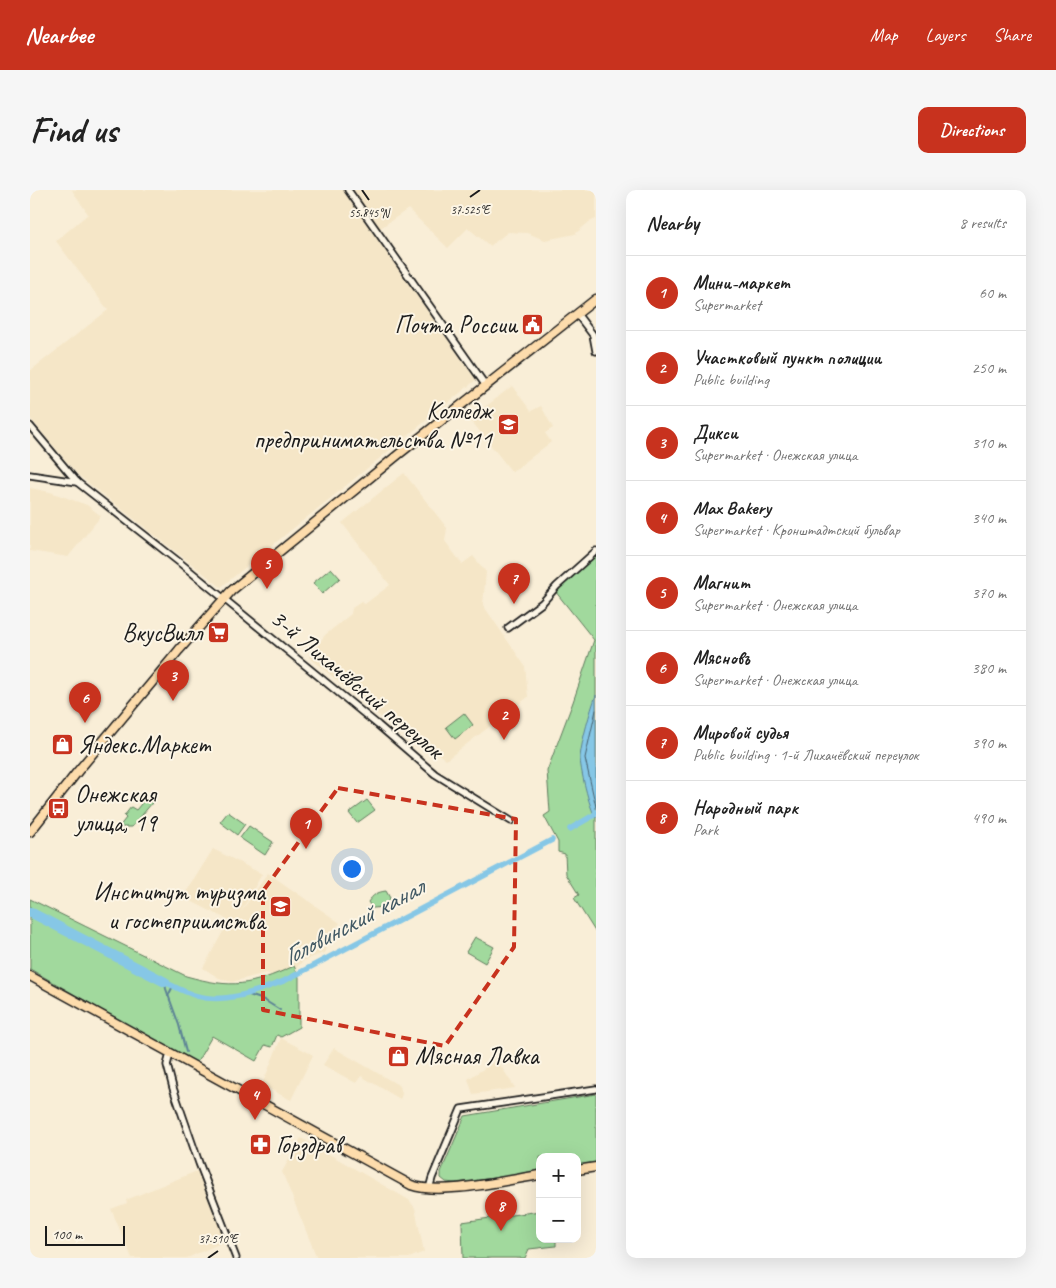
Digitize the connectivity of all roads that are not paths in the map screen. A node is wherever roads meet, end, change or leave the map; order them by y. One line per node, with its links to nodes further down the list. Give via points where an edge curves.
1 (348, 190): 5 (street)
2 (596, 299): 3 (main road)
3 (577, 314): 4 (street, via 593,335); 5 (main road)
4 (596, 351)
5 (486, 386): 10 (main road)
6 (30, 426): 8 (street, 3-й Лихачёвский переулок)
7 (30, 475): 8 (street)
8 (77, 482): 10 (street, 3-й Лихачёвский переулок)
9 (596, 551): 11 (street, via 556,586 542,603)
10 (223, 598): 12 (street, 3-й Лихачёвский переулок, via 435,774); 13 (main road)
11 (508, 628)
12 (511, 821)
13 (30, 832)
14 (30, 976): 15 (main road)
15 (170, 1054): 20 (main road, via 373,1166 411,1185); 21 (street, via 167,1065 173,1088)
16 (596, 1089): 20 (street, via 462,1109)
17 (596, 1167): 18 (main road)
18 (581, 1169)
19 (536, 1176): 20 (main road)
20 (429, 1189)
21 (236, 1258)

